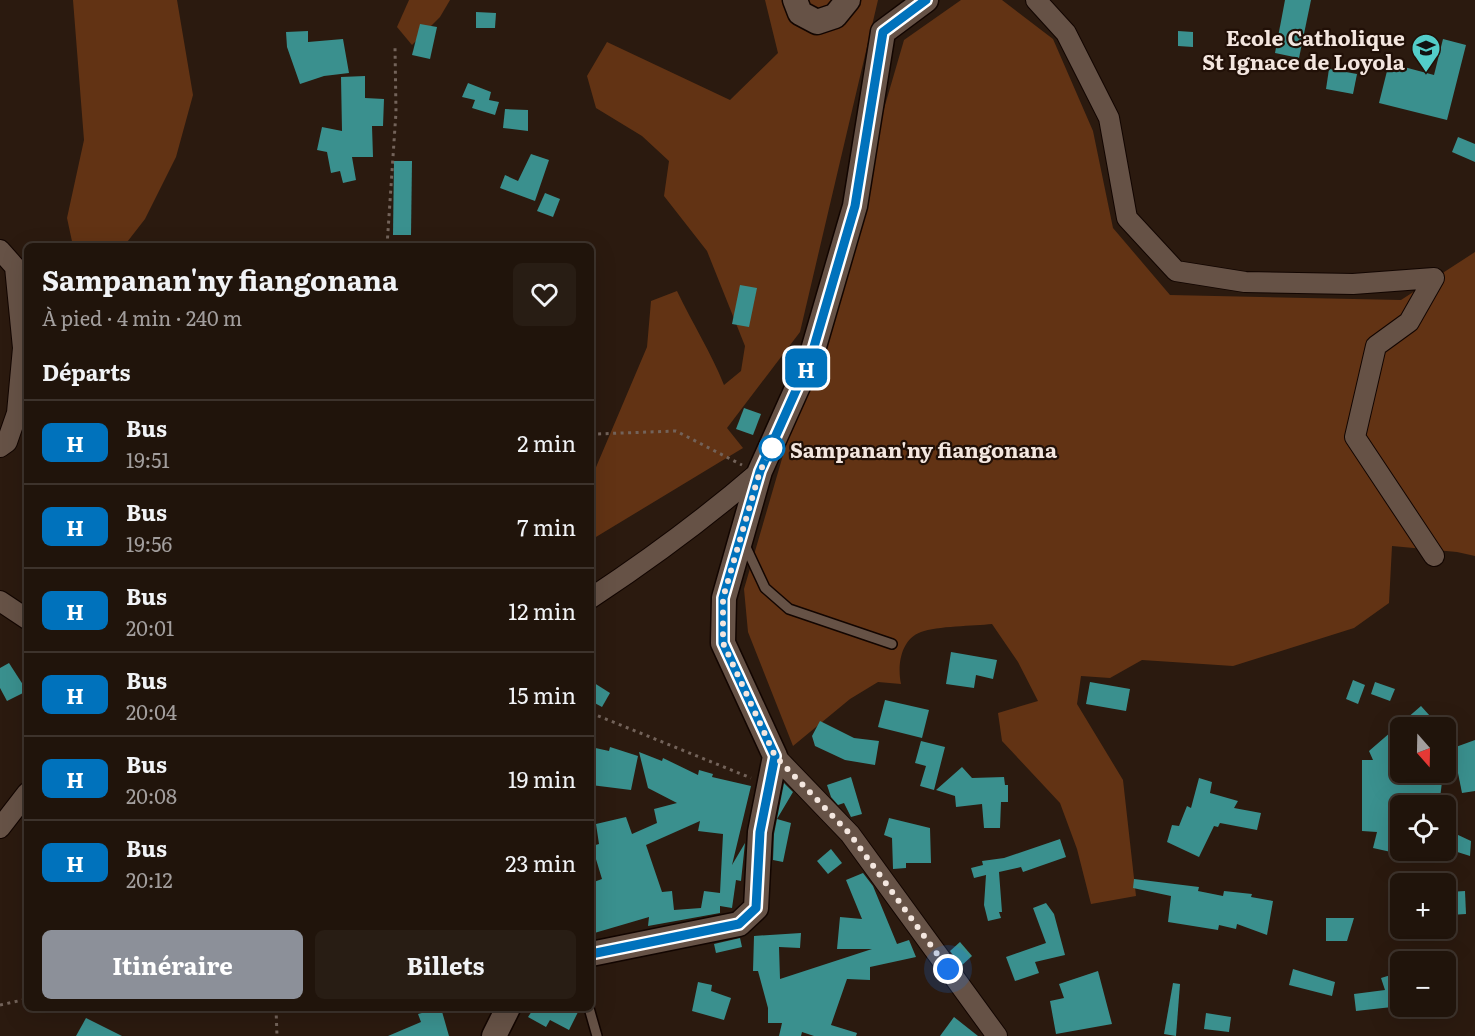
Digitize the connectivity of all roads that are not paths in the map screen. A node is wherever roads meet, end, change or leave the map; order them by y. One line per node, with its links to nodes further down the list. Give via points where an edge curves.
1 (795, 0): 2 (street, via 800,13 817,22 835,16)
2 (848, 0)
3 (926, 0): 7 (street, via 883,32 855,206 811,357)
4 (1036, 0): 9 (street, via 1066,33 1108,118 1127,218 1176,271 1245,282 1353,284 1434,278 1409,322 1376,346 1355,437)
5 (0, 250): 6 (street, via 15,267 23,348 17,413 7,442)
6 (0, 447)
7 (760, 471): 8 (street); 10 (street, via 652,557)
8 (742, 538): 13 (lane, via 765,588 789,609); 14 (street, via 723,598 723,643)
9 (1434, 556)
10 (594, 596)
11 (0, 601): 12 (street)
12 (24, 617)
13 (892, 644)
14 (775, 756): 17 (street, via 760,832 756,908 739,924); 22 (street, via 850,834)
15 (24, 797): 16 (street)
16 (0, 828)
17 (594, 953)
18 (506, 1011): 20 (street)
19 (590, 1011): 21 (lane)
20 (494, 1036)
21 (597, 1036)
22 (997, 1036)

